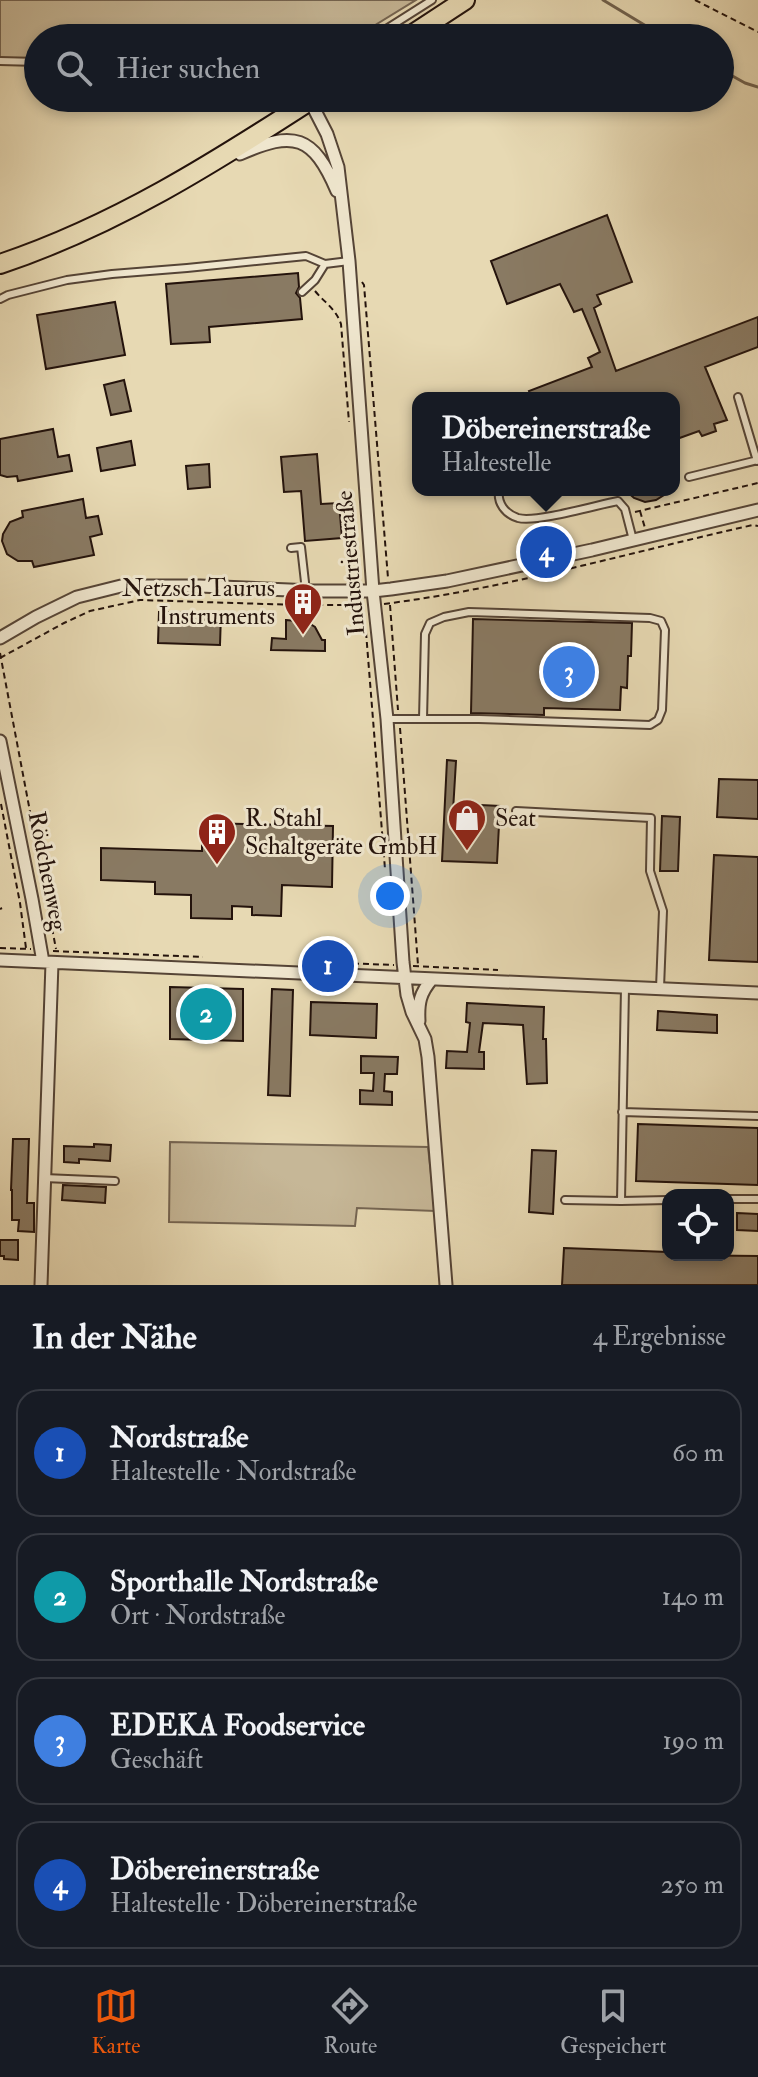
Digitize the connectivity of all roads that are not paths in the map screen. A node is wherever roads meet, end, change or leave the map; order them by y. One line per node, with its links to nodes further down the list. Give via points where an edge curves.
1 (432, 0): 3 (lane)
2 (465, 0): 4 (main road)
3 (394, 24)
4 (428, 24)
5 (0, 61): 6 (lane)
6 (24, 62)
7 (291, 112): 9 (main road)
8 (317, 112): 10 (street, Industriestraße, via 333,150)
9 (203, 169): 10 (street, via 273,140 297,142 314,150 327,166); 12 (main road, via 116,217)
10 (342, 203): 11 (street, Industriestraße)
11 (349, 261): 13 (lane); 26 (street, Industriestraße)
12 (0, 264)
13 (325, 264): 14 (lane); 15 (lane, via 306,256 112,274)
14 (302, 292)
15 (0, 299)
16 (738, 397): 18 (lane)
17 (758, 423): 18 (lane)
18 (747, 427): 19 (lane)
19 (758, 460): 20 (lane)
20 (689, 477)
21 (498, 496): 23 (lane, via 503,510 518,518 618,501)
22 (758, 510): 23 (street)
23 (633, 540): 26 (street, via 447,581)
24 (291, 548): 25 (lane, via 301,547)
25 (306, 591): 26 (street); 27 (street, via 121,586 77,597)
26 (373, 591): 28 (street, Industriestraße)
27 (0, 638)
28 (393, 719): 29 (lane); 35 (street, Industriestraße)
29 (423, 719): 29 (lane, via 425,634 430,623 444,617 469,612 650,618 661,621 665,630 662,710 650,725)
30 (0, 741): 31 (street, Rödchenweg)
31 (5, 792): 33 (street, Rödchenweg)
32 (516, 811): 38 (lane, via 651,818 650,871 663,911)
33 (50, 958): 34 (street); 35 (street); 43 (street, Rödchenweg)
34 (0, 960)
35 (405, 978): 36 (street); 40 (street, Industriestraße)
36 (432, 979): 37 (street); 40 (street, Industriestraße, via 418,1005)
37 (625, 987): 38 (street); 41 (lane)
38 (660, 989): 39 (street)
39 (758, 993)
40 (420, 1025): 51 (street, Industriestraße, via 428,1057)
41 (622, 1112): 42 (lane); 49 (lane)
42 (758, 1116)
43 (44, 1178): 44 (lane); 50 (street, Rödchenweg)
44 (115, 1181)
45 (734, 1199): 46 (lane)
46 (758, 1199)
47 (565, 1200): 49 (lane)
48 (662, 1200): 49 (lane)
49 (621, 1201)
50 (41, 1285)
51 (446, 1285)

